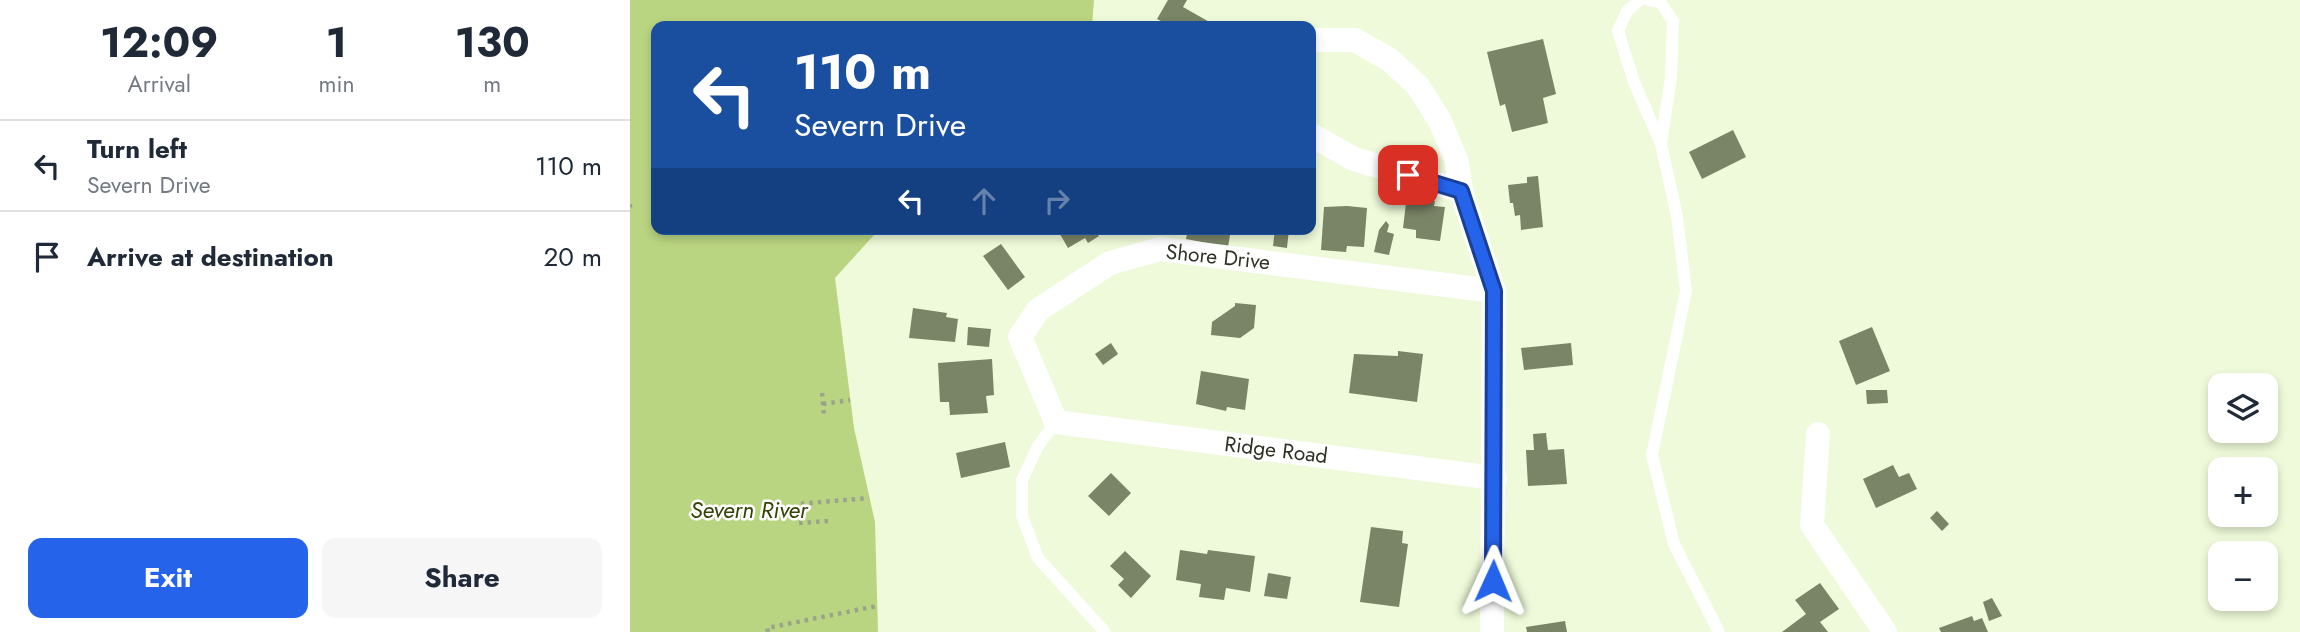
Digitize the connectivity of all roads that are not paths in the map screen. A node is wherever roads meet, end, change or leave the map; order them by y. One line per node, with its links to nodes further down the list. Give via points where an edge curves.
1 (1640, 0): 5 (lane, via 1627,11 1618,31)
2 (1657, 1): 5 (lane, via 1673,21)
3 (1316, 40): 6 (street, via 1354,40 1390,60 1418,86 1440,121 1457,162)
4 (1316, 138): 6 (street, via 1354,159)
5 (1661, 144): 13 (lane, via 1677,215 1686,291 1652,455 1674,544)
6 (1461, 191): 7 (street)
7 (1494, 291): 8 (street, Shore Drive, via 1160,249 1110,263 1038,310 1020,337); 10 (street)
8 (1056, 422): 10 (street, Ridge Road); 11 (lane, via 1022,480 1023,516 1038,558)
9 (1818, 434): 14 (street, via 1812,525)
10 (1495, 478): 12 (street)
11 (1105, 632)
12 (1492, 632)
13 (1718, 632)
14 (1885, 632)

